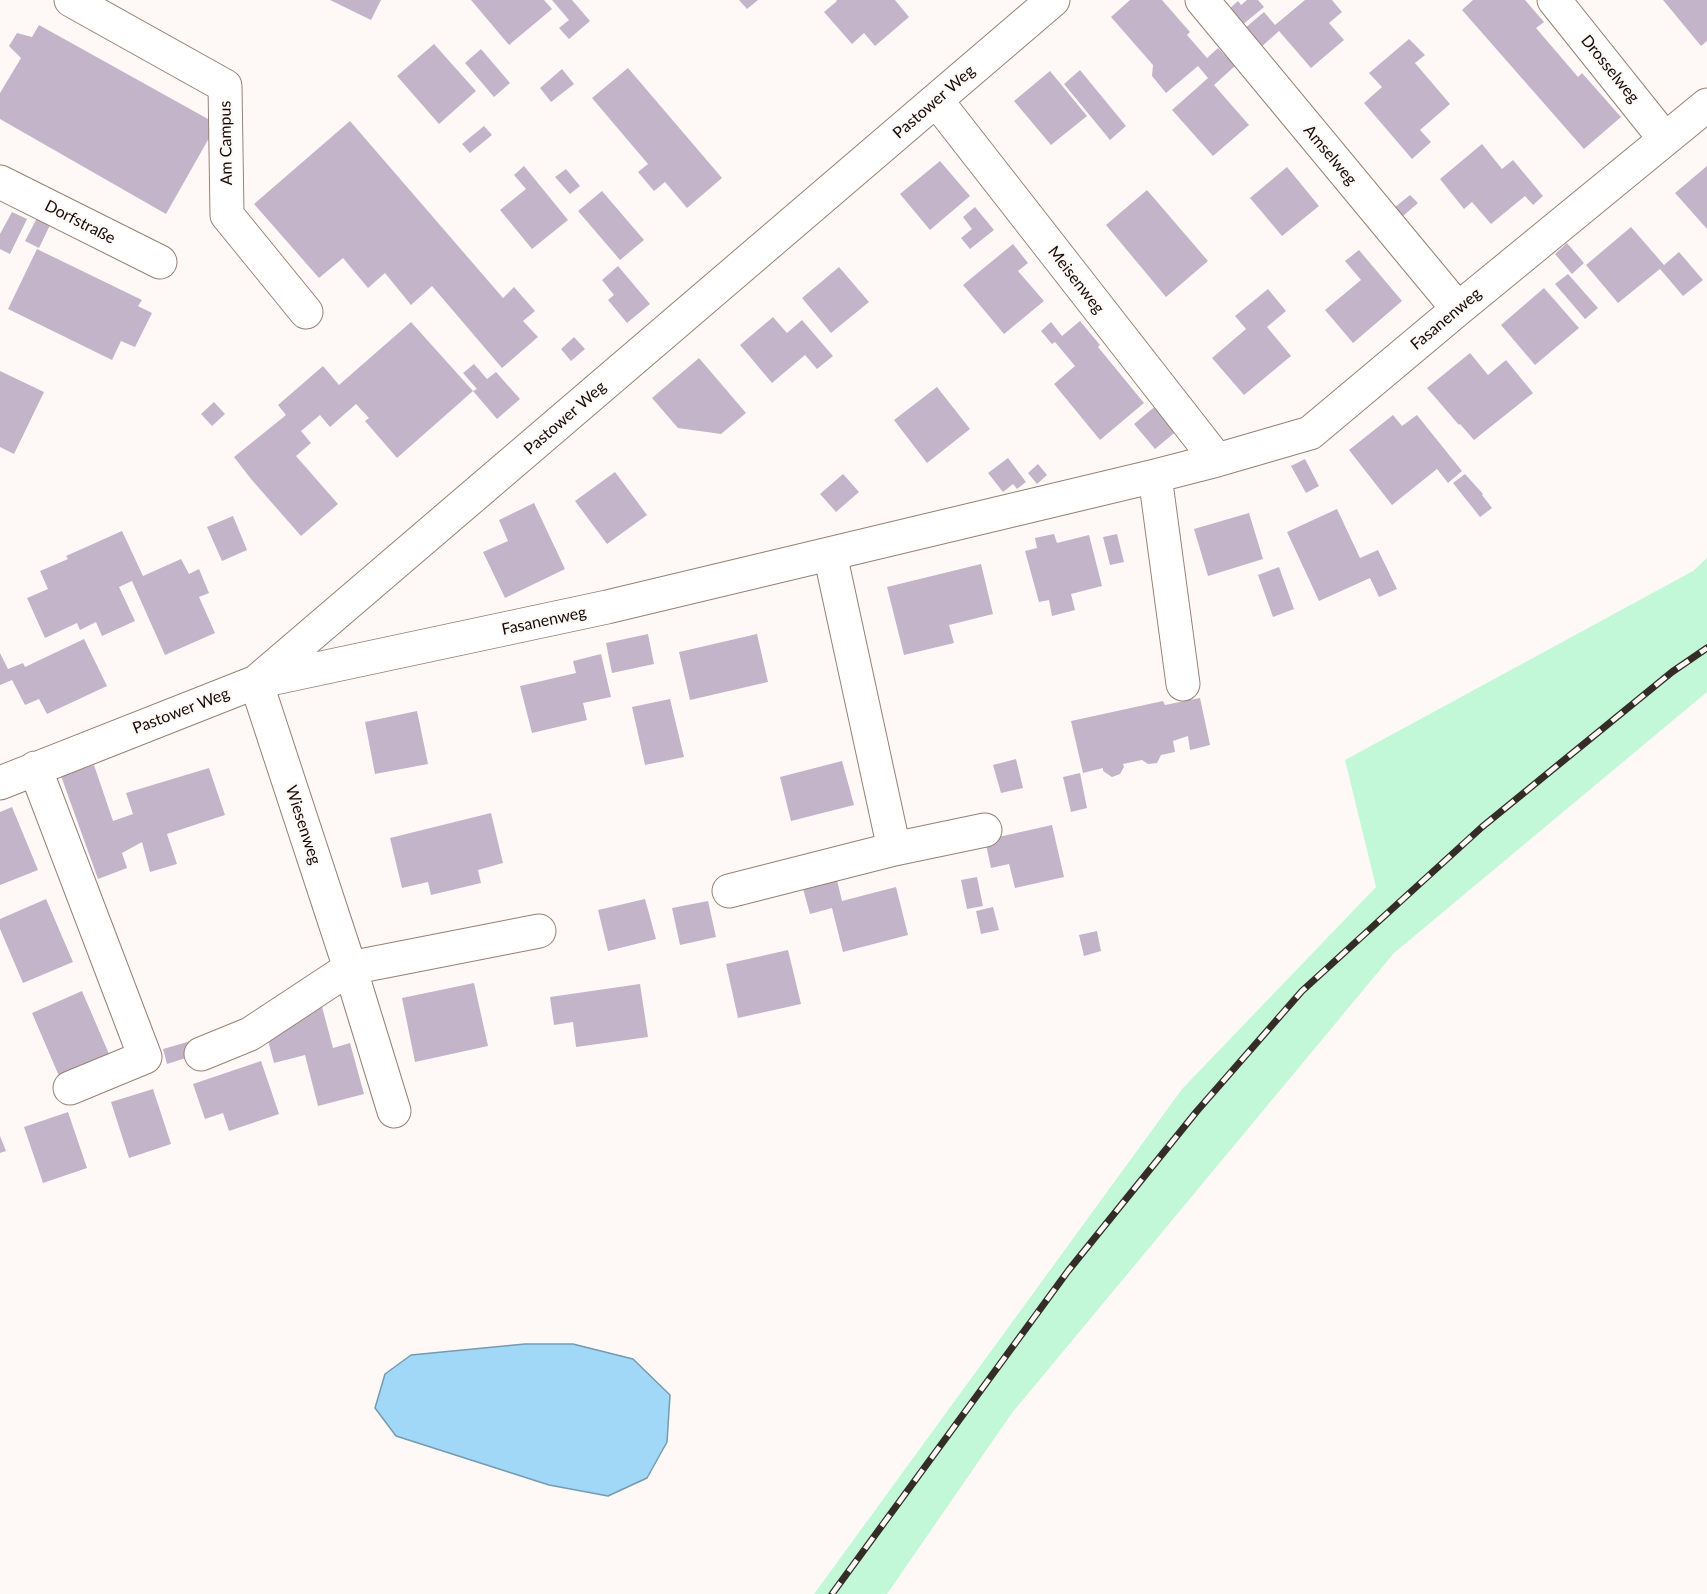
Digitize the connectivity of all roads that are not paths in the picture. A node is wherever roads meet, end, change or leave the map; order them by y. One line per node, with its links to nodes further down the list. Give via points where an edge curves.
1 (71, 0): 11 (street, Am Campus, via 225,86 227,215)
2 (1053, 0): 5 (street, Pastower Weg)
3 (1202, 0): 10 (street, Amselweg)
4 (1554, 0): 7 (street, Drosselweg)
5 (936, 100): 12 (street, Meisenweg); 15 (street, Pastower Weg)
6 (1707, 105): 7 (street, Fasanenweg)
7 (1665, 139): 10 (street, Fasanenweg)
8 (0, 182): 9 (street, Dorfstraße)
9 (160, 262)
10 (1458, 309): 12 (street, Fasanenweg, via 1310,433)
11 (306, 312)
12 (1217, 460): 13 (street, Fasanenweg)
13 (1155, 476): 14 (street, Fasanenweg); 16 (street)
14 (830, 554): 15 (street, Fasanenweg, via 607,607); 20 (street)
15 (256, 682): 17 (street, Pastower Weg); 23 (street, Wiesenweg)
16 (1184, 684)
17 (35, 768): 18 (street, Pastower Weg); 25 (street, via 145,1057)
18 (0, 783)
19 (985, 830): 20 (street)
20 (894, 849): 21 (street)
21 (729, 891)
22 (539, 931): 23 (street)
23 (350, 968): 24 (street, via 250,1035); 26 (street, Wiesenweg)
24 (201, 1054)
25 (70, 1088)
26 (394, 1111)

